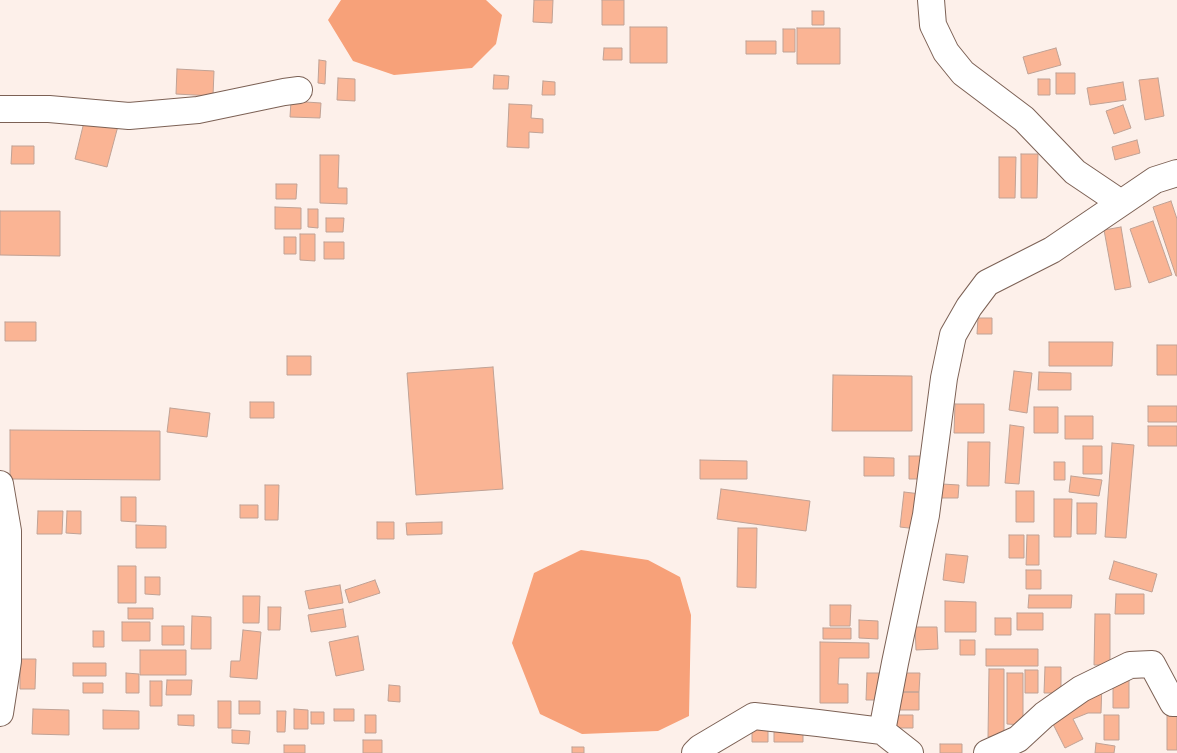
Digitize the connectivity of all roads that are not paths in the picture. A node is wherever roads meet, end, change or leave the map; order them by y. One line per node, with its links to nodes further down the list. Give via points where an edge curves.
1 (931, 0): 5 (street, via 933,25 946,52 963,74 1024,119 1075,172)
2 (299, 90): 3 (street, via 198,110 130,116 49,109)
3 (0, 109)
4 (1177, 173): 5 (street, via 1155,180)
5 (1122, 203): 9 (street, via 1052,250 987,283 953,335 944,378 926,515)
6 (0, 484): 8 (street, via 8,531 8,661)
7 (1177, 703): 12 (street, via 1172,703 1152,664 1130,665 1081,689 1044,715 1018,739)
8 (0, 713)
9 (882, 731): 10 (street, via 754,716); 11 (street)
10 (695, 753)
11 (910, 753)
12 (987, 753)

